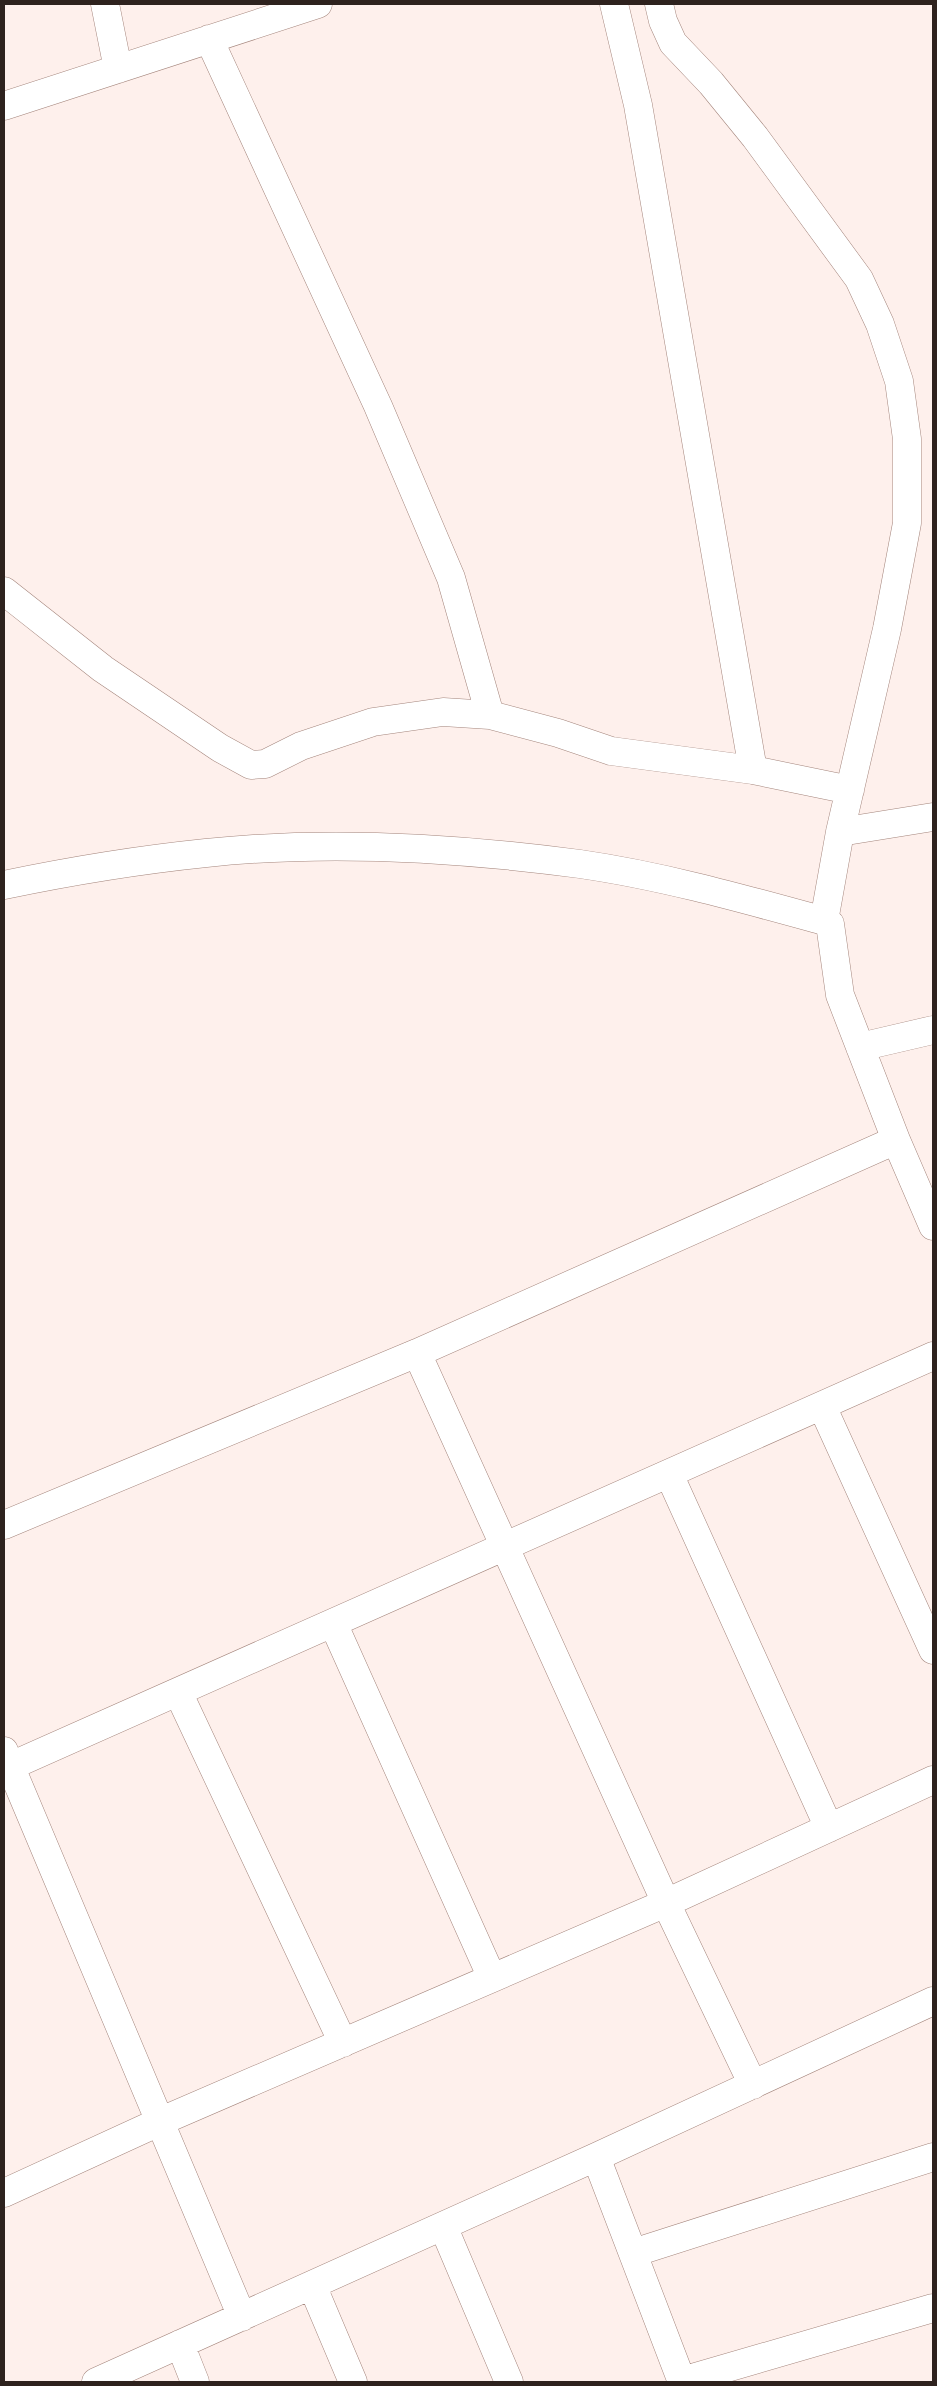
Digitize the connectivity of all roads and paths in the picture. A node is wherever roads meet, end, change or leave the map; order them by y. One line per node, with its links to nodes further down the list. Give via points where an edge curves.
1 (105, 4): 6 (street)
2 (318, 4): 5 (street)
3 (614, 4): 10 (street, via 638,105)
4 (659, 4): 11 (street, via 673,43 755,137 859,279 880,324 899,381 907,439 907,523 887,629)
5 (210, 39): 6 (street); 9 (street, via 378,406 451,578)
6 (118, 69): 7 (street)
7 (4, 106)
8 (4, 591): 9 (street, via 103,669 220,748 251,765 265,764 301,746 373,722 443,712)
9 (490, 715): 10 (street, via 558,733 612,752)
10 (754, 770): 11 (street)
11 (850, 790): 13 (street)
12 (933, 817): 13 (street)
13 (840, 832): 15 (street)
14 (4, 885): 15 (street, via 83,869 207,852 332,847 457,851 582,864 704,888)
15 (824, 921): 17 (street, via 830,924 840,995)
16 (933, 1030): 17 (street)
17 (860, 1047): 18 (street)
18 (896, 1140): 19 (street); 20 (street)
19 (933, 1226)
20 (417, 1353): 24 (street); 25 (street)
21 (933, 1356): 22 (street)
22 (822, 1406): 23 (street); 27 (street)
23 (669, 1474): 25 (street); 31 (street)
24 (4, 1526)
25 (504, 1547): 26 (street); 32 (street)
26 (333, 1623): 28 (street); 33 (street)
27 (933, 1650)
28 (178, 1692): 29 (street); 35 (street)
29 (6, 1762): 37 (street)
30 (933, 1780): 31 (street)
31 (829, 1828): 32 (street)
32 (666, 1903): 33 (street); 36 (street)
33 (492, 1978): 35 (street)
34 (933, 2001): 36 (street)
35 (343, 2043): 37 (street)
36 (753, 2085): 38 (street)
37 (159, 2122): 40 (street); 45 (street)
38 (596, 2157): 41 (street); 42 (street)
39 (933, 2158): 42 (street)
40 (4, 2193)
41 (443, 2226): 43 (street); 50 (street)
42 (633, 2252): 51 (street)
43 (312, 2285): 45 (street); 49 (street)
44 (933, 2308): 51 (street)
45 (242, 2317): 46 (street)
46 (180, 2344): 47 (street); 48 (street)
47 (96, 2382)
48 (194, 2382)
49 (353, 2382)
50 (509, 2382)
51 (682, 2382)

